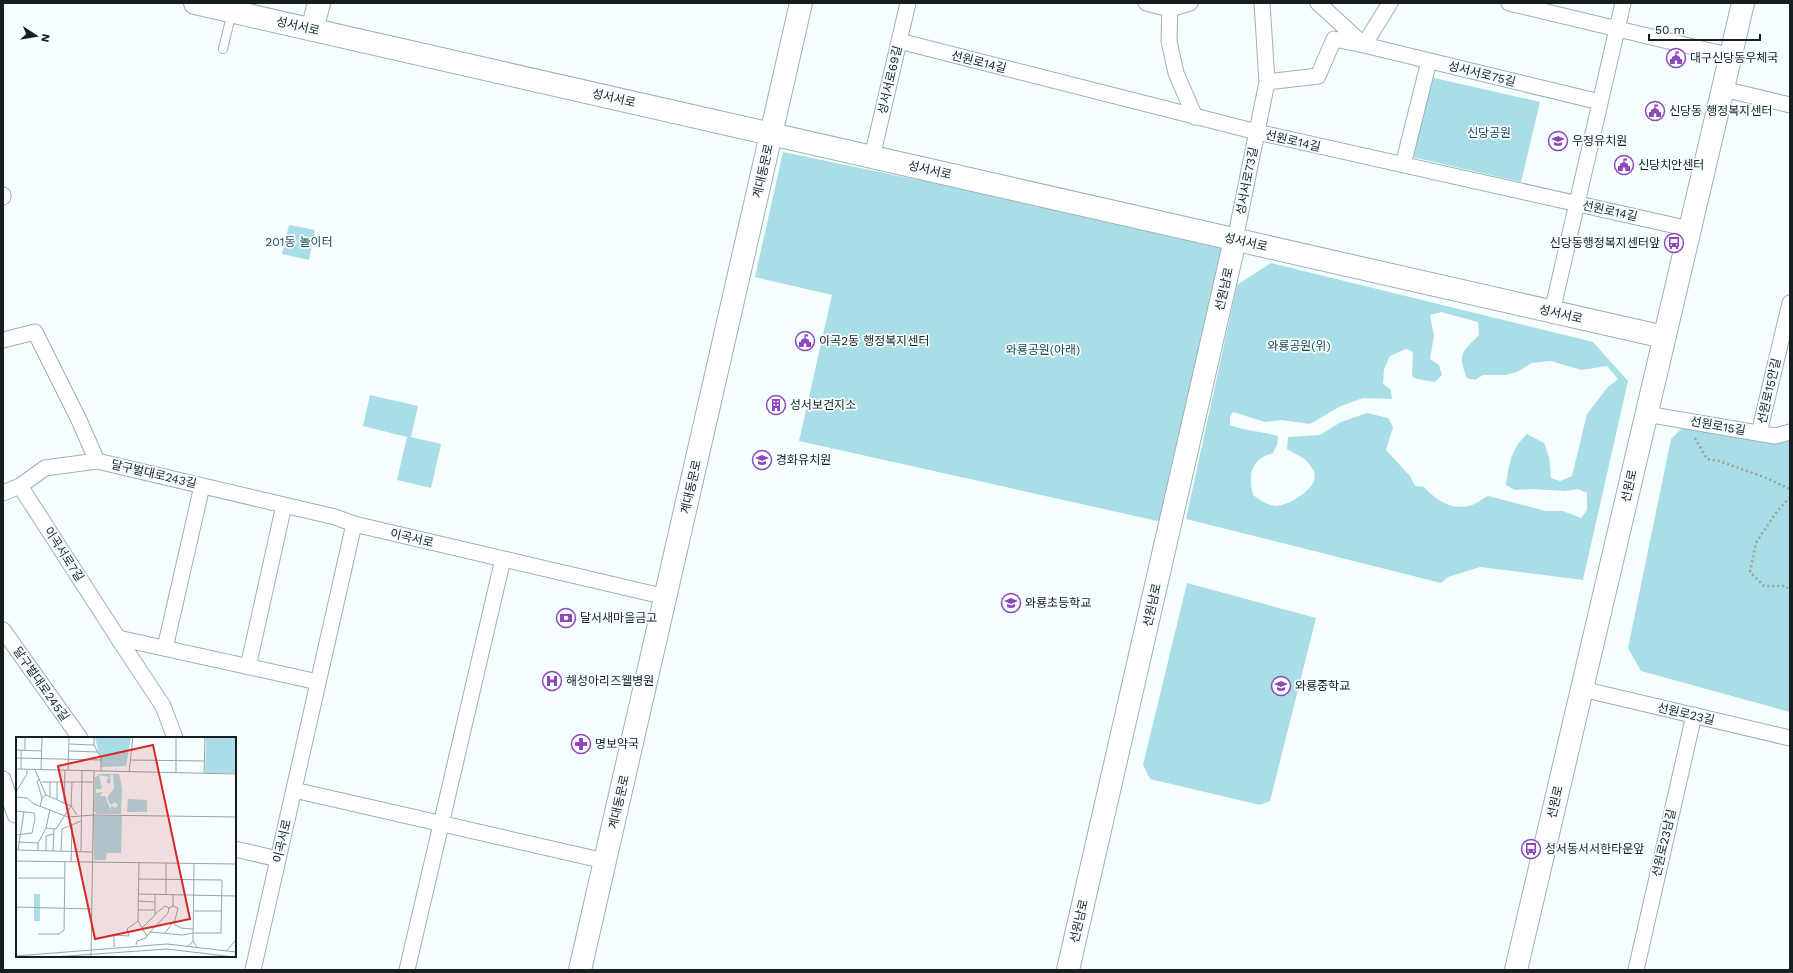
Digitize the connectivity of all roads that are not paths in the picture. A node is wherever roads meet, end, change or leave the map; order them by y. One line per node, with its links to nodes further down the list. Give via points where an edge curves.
1 (195, 3): 14 (main road, 성서서로)
2 (319, 3): 16 (main road)
3 (801, 3): 28 (main road, 계대동문로)
4 (908, 3): 17 (street, 성서서로69길)
5 (1146, 3): 13 (street)
6 (1190, 3): 13 (street)
7 (1262, 3): 22 (street, 성서서로73길)
8 (1318, 3): 18 (street)
9 (1390, 3): 18 (street)
10 (1509, 3): 15 (street)
11 (1623, 3): 15 (street)
12 (1743, 3): 20 (main road, 선원로)
13 (1170, 6): 26 (street, via 1168,40 1174,67)
14 (232, 12): 16 (main road, 성서서로); 19 (lane)
15 (1617, 29): 20 (street); 24 (street)
16 (312, 30): 28 (main road, 성서서로)
17 (899, 41): 26 (street, 선원로14길); 29 (street, 성서서로69길)
18 (1364, 45): 21 (street, 성서서로75길); 22 (street, 성서서로75길, via 1334,38 1318,76)
19 (223, 49)
20 (1731, 56): 23 (main road, 선원로)
21 (1429, 61): 24 (street, 성서서로75길); 30 (street)
22 (1267, 82): 27 (street, 성서서로73길)
23 (1723, 89): 25 (street); 32 (main road, 선원로)
24 (1600, 102): 31 (street)
25 (1790, 105)
26 (1195, 117): 27 (street, 선원로14길)
27 (1257, 132): 30 (street, 선원로14길); 33 (street, 성서서로73길)
28 (772, 134): 29 (main road, 성서서로); 48 (main road, 계대동문로)
29 (872, 157): 33 (main road, 성서서로)
30 (1403, 165): 31 (street, 선원로14길)
31 (1577, 204): 32 (street, 선원로14길); 35 (street)
32 (1690, 229): 36 (main road, 선원로)
33 (1235, 240): 35 (main road, 성서서로); 69 (main road, 선원남로)
34 (1790, 303): 40 (street, 선원로15안길)
35 (1552, 312): 36 (main road, 성서서로)
36 (1664, 338): 38 (main road, 선원로)
37 (3, 340): 41 (street, 달구벌대로243길, via 35,332)
38 (1646, 414): 40 (street, 선원로15길); 54 (main road, 선원로)
39 (1790, 432): 40 (street, 선원로15길, via 1775,436)
40 (1760, 433)
41 (97, 461): 42 (street, via 45,468); 43 (street, 달구벌대로243길)
42 (20, 486): 44 (street); 50 (street, 이곡서로7길)
43 (202, 486): 45 (street, 달구벌대로243길); 51 (street)
44 (3, 493)
45 (284, 505): 46 (street, 달구벌대로243길); 52 (street)
46 (354, 524): 47 (street, 이곡서로); 53 (street, 이곡서로)
47 (504, 559): 48 (street, 이곡서로); 62 (street)
48 (666, 597): 65 (main road, 계대동문로)
49 (3, 630): 56 (street, 달구벌대로245길)
50 (118, 638): 51 (street); 57 (street, 이곡서로7길, via 163,706)
51 (165, 648): 52 (street)
52 (248, 666): 53 (street)
53 (318, 682): 60 (street, 이곡서로)
54 (1582, 689): 55 (street, 선원로23길); 70 (main road, 선원로)
55 (1694, 715): 58 (street, 선원로23길); 71 (street, 선원로23남길)
56 (79, 737)
57 (175, 737)
58 (1790, 738)
59 (3, 779): 61 (street)
60 (294, 790): 62 (street); 64 (street, 이곡서로)
61 (12, 815)
62 (442, 824): 65 (street); 67 (street)
63 (236, 849): 64 (street)
64 (278, 859): 66 (street, 이곡서로)
65 (605, 861): 68 (main road, 계대동문로)
66 (253, 970)
67 (407, 970)
68 (580, 970)
69 (1068, 970)
70 (1516, 970)
71 (1636, 970)

